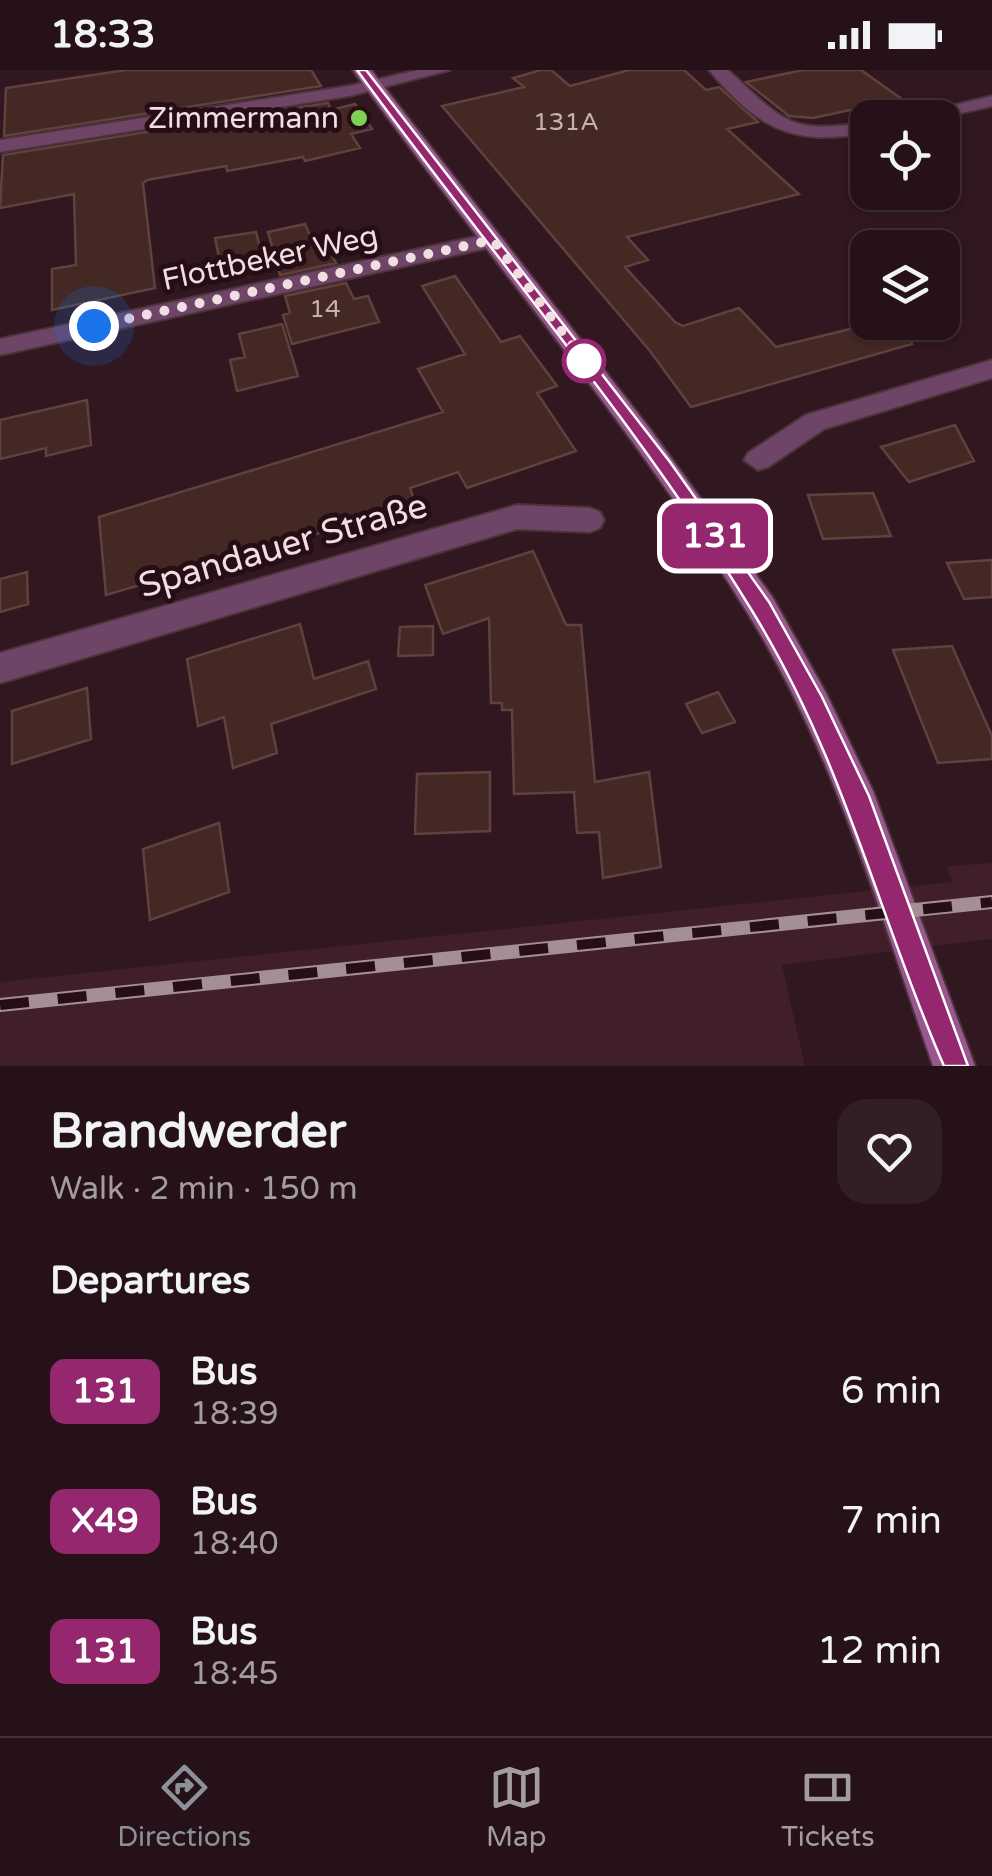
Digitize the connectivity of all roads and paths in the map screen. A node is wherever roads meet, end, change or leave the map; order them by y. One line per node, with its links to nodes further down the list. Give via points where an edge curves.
1 (362, 70): 4 (street)
2 (442, 70): 4 (street)
3 (718, 70): 7 (street, via 796,134)
4 (375, 86): 8 (street); 9 (street)
5 (992, 101): 6 (street)
6 (960, 108)
7 (850, 131)
8 (0, 146)
9 (493, 240): 10 (street, Flottbeker Weg); 15 (street, via 709,528 795,666 866,818)
10 (0, 346)
11 (992, 369): 12 (street, via 814,422)
12 (758, 460)
13 (590, 520): 14 (street, Spandauer Straße, via 517,517)
14 (0, 668)
15 (954, 1066)

